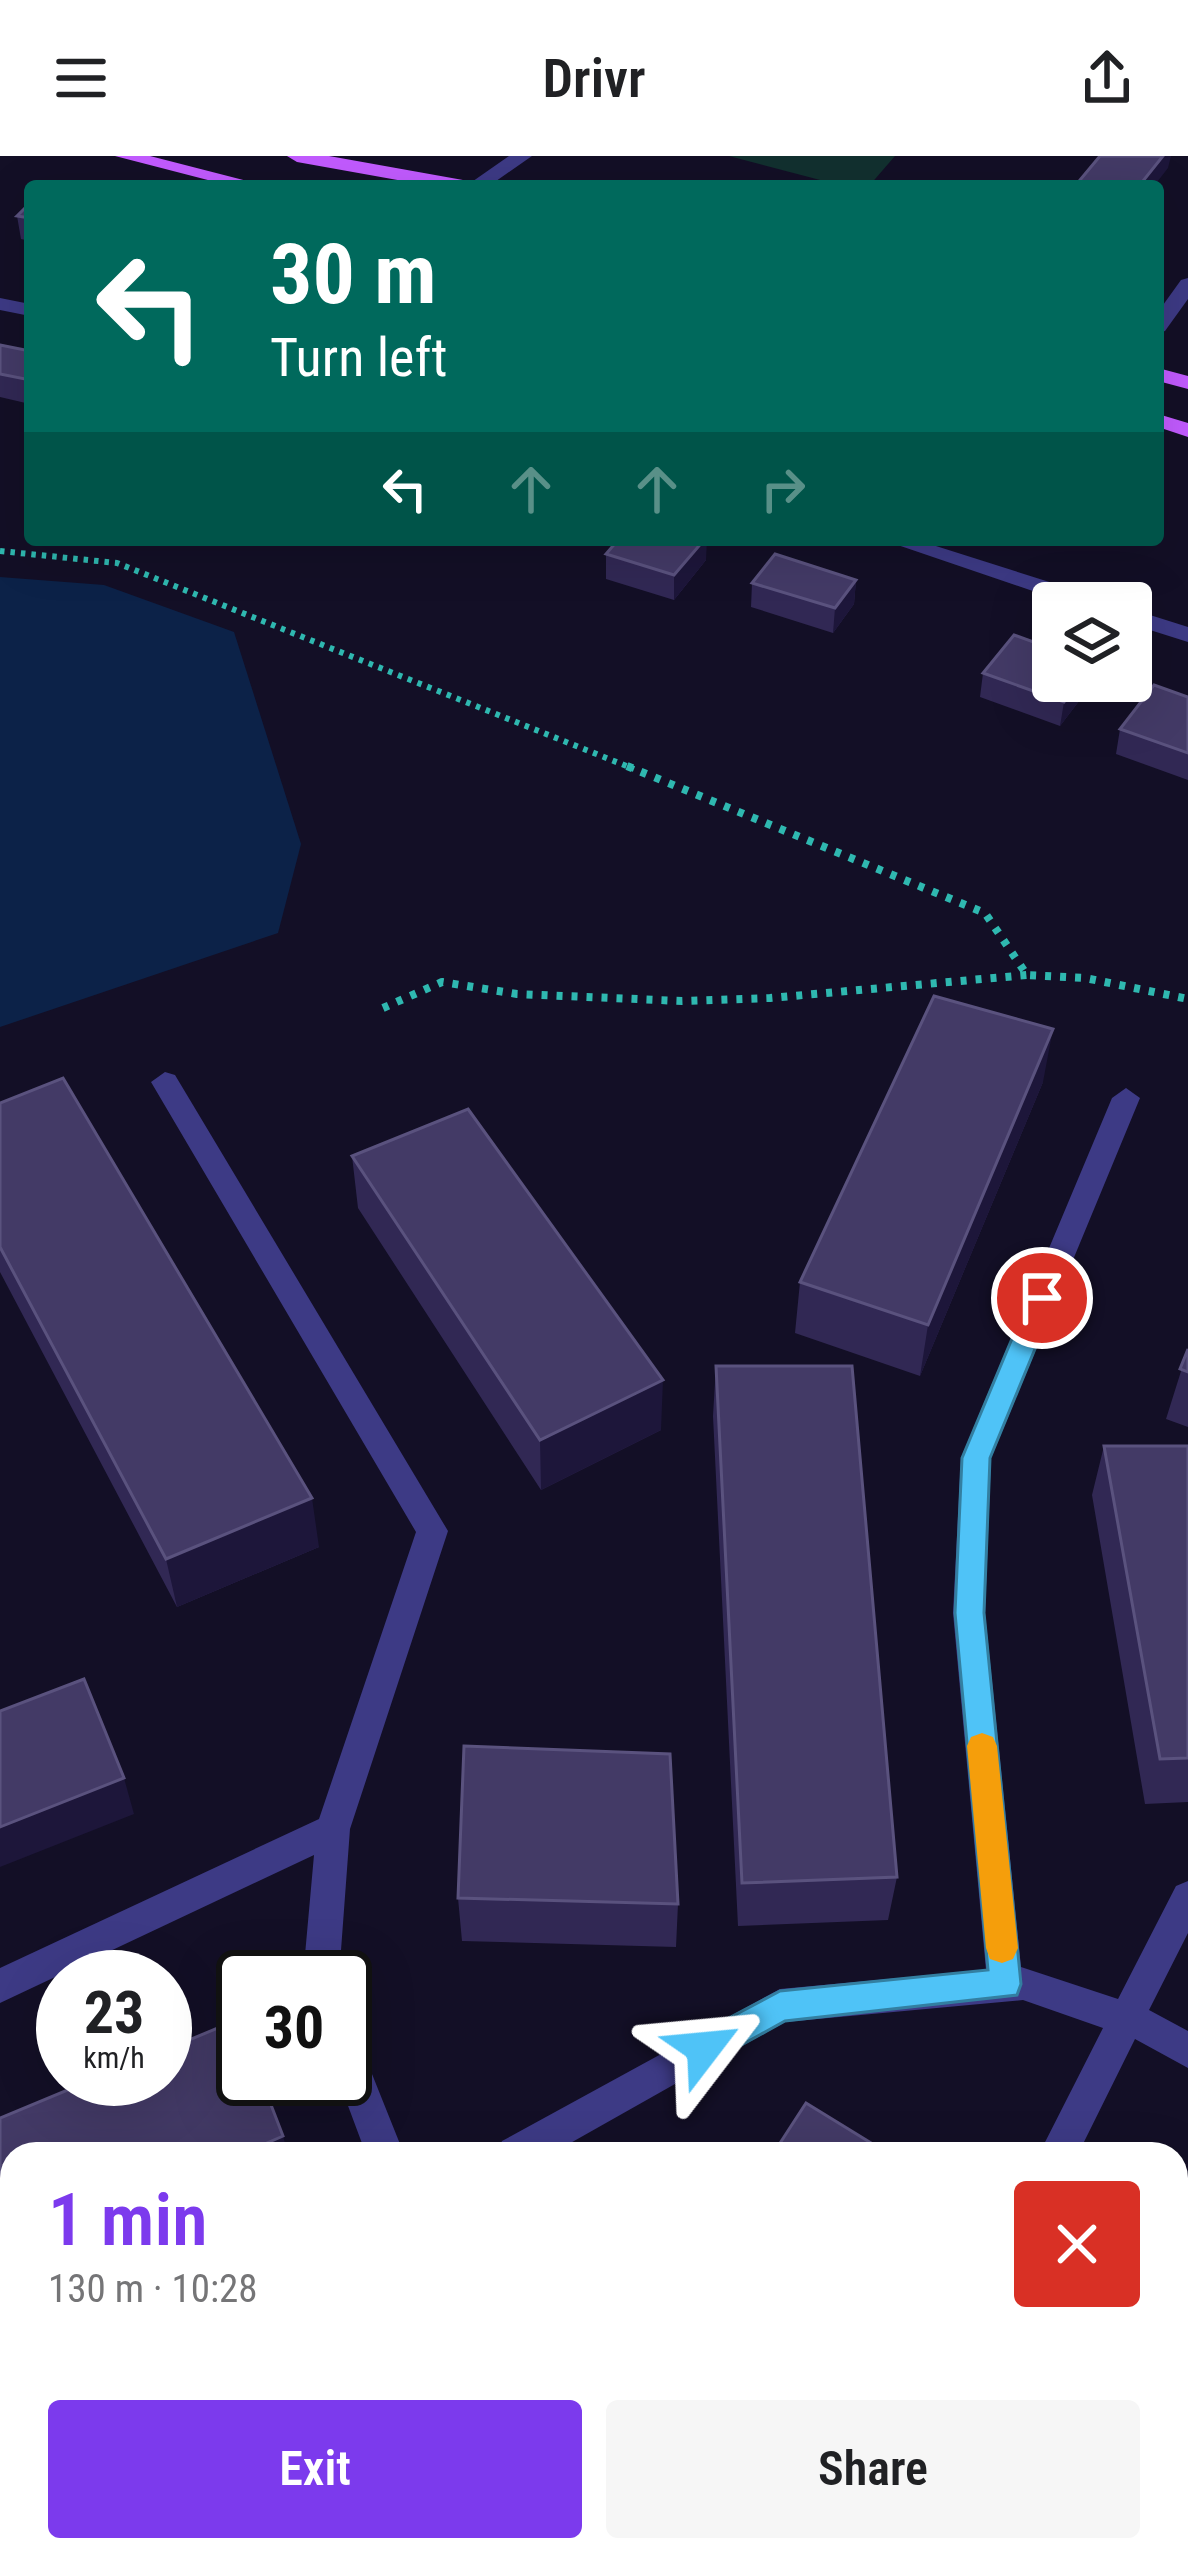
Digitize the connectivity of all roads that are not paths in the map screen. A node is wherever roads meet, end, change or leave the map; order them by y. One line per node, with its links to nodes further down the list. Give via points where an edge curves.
1 (124, 156): 4 (main road)
2 (297, 156): 5 (main road)
3 (522, 156): 6 (street)
4 (230, 180)
5 (431, 180)
6 (484, 180)
7 (1188, 284): 8 (street)
8 (1164, 318)
9 (914, 546): 11 (street)
10 (985, 546): 11 (street)
11 (971, 563): 12 (street)
12 (1032, 583)
13 (1152, 623): 14 (street)
14 (1188, 635)
15 (165, 1082): 17 (street, via 432,1531)
16 (1126, 1098): 20 (street, via 976,1458 969,1613)
17 (333, 1829): 19 (street); 21 (street)
18 (1188, 1898): 22 (street)
19 (322, 1950)
20 (1005, 1984): 22 (street); 26 (street, via 780,2006)
21 (0, 1986)
22 (1130, 2020): 23 (street); 27 (street)
23 (1188, 2051)
24 (366, 2106): 25 (street)
25 (380, 2142)
26 (536, 2142)
27 (1064, 2142)

